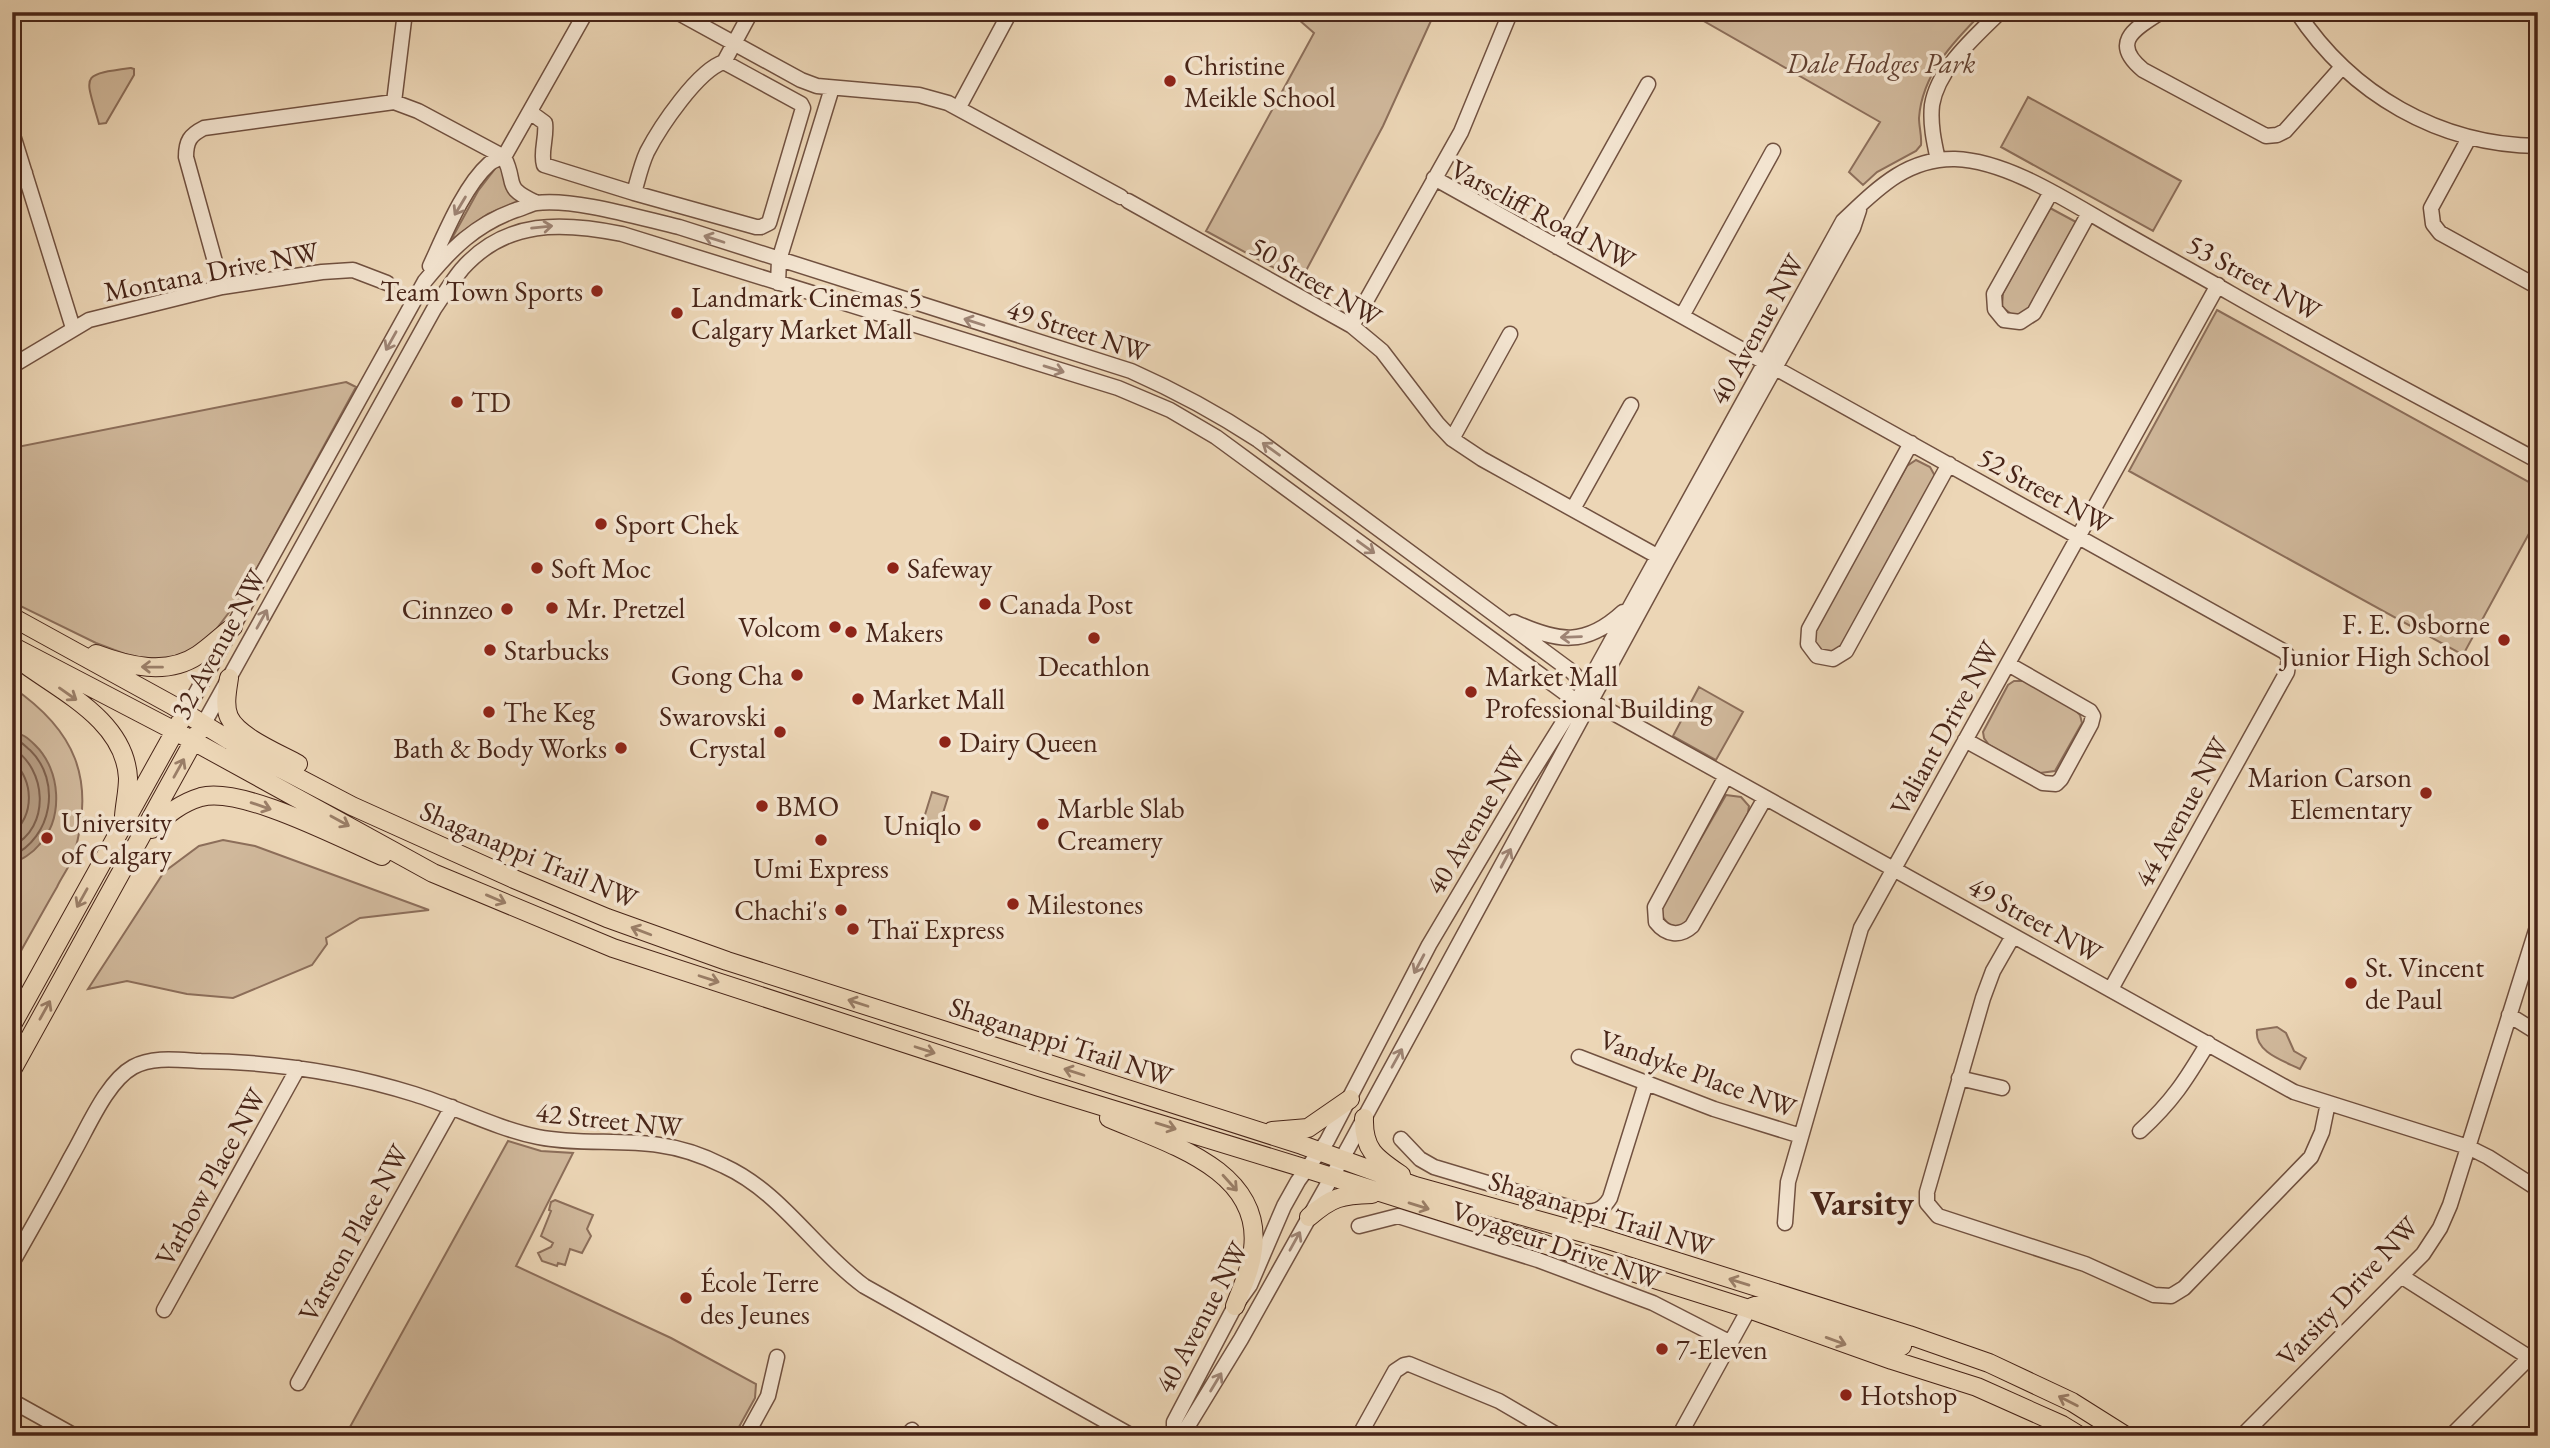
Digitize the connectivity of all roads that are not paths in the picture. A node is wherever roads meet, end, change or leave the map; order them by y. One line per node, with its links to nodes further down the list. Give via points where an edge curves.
1 (405, 12): 15 (street)
2 (586, 12): 17 (street, 32 Avenue NW)
3 (677, 12): 10 (street, 50 Street NW)
4 (751, 12): 10 (street)
5 (1010, 12): 16 (street)
6 (2000, 12): 23 (street, via 1963,51 1937,89 1931,122)
7 (2161, 12): 12 (street, via 2132,32 2127,43 2132,60 2266,136 2286,131)
8 (2297, 12): 12 (street)
9 (1508, 18): 25 (street, via 1461,132)
10 (734, 43): 11 (street); 14 (street, 50 Street NW, via 801,80)
11 (724, 62): 27 (street, via 700,77 657,135); 27 (street, via 803,108 769,223 756,227)
12 (2342, 67): 19 (street, via 2403,112)
13 (1648, 84): 31 (street)
14 (832, 88): 16 (street, 50 Street NW, via 919,96); 33 (street)
15 (394, 102): 22 (street); 38 (street, via 193,133 186,144 186,157)
16 (958, 107): 41 (street, 50 Street NW)
17 (530, 112): 22 (street, 32 Avenue NW); 27 (street, via 545,123 544,165)
18 (12, 132): 24 (street)
19 (2469, 138): 20 (street); 39 (street, via 2431,208 2433,224 2440,233)
20 (2538, 146)
21 (1773, 151): 40 (street)
22 (504, 157): 28 (street, via 517,194); 34 (street, 32 Avenue NW, one-way to 34, via 491,161 477,177 452,219)
23 (1938, 160): 26 (street, 53 Street NW, via 1981,163); 44 (street, 40 Avenue NW, via 1897,174 1861,204 1853,228)
24 (19, 177): 42 (street)
25 (1434, 178): 31 (street, Varscliff Road NW); 41 (street, Varscliff Road NW)
26 (2051, 192): 29 (street, 53 Street NW); 29 (street, via 1994,294 1994,309 2004,320 2020,322 2034,313)
27 (634, 193)
28 (537, 203): 30 (street, 49 Street NW, via 499,216); 33 (street, 49 Street NW, one-way to 28, via 679,227 607,210)
29 (2089, 213): 37 (street, 53 Street NW)
30 (466, 237): 34 (street, 32 Avenue NW)
31 (1557, 247): 40 (street, Varscliff Road NW)
32 (480, 252): 35 (street, 49 Street NW, one-way to 35, via 528,229 590,227); 62 (street, 32 Avenue NW, one-way to 32, via 434,309)
33 (779, 260): 35 (street); 55 (street, 49 Street NW, one-way to 33, via 1258,440 1169,387)
34 (425, 281): 57 (street, 32 Avenue NW, one-way to 57)
35 (772, 281): 64 (street, 49 Street NW, one-way to 64, via 1118,388 1170,410 1246,459)
36 (387, 283): 38 (street, Montana Drive NW, via 353,270)
37 (2218, 285): 49 (street, 53 Street NW); 52 (street, Valiant Drive NW)
38 (222, 287): 42 (street, Montana Drive NW)
39 (2538, 287)
40 (1682, 316): 44 (street, Varscliff Road NW)
41 (1352, 326): 47 (street, 50 Street NW, via 1382,351)
42 (72, 328): 45 (street, Montana Drive NW)
43 (1510, 334): 47 (street)
44 (1770, 365): 48 (street, 52 Street NW); 53 (street, 40 Avenue NW)
45 (12, 366)
46 (1631, 405): 51 (street)
47 (1452, 439): 51 (street, 50 Street NW)
48 (1911, 443): 50 (street, 52 Street NW); 50 (street, via 1809,629 1808,644 1818,656 1833,659 1846,651)
49 (2538, 461)
50 (1949, 464): 52 (street, 52 Street NW)
51 (1573, 509): 53 (street, 50 Street NW)
52 (2078, 536): 60 (street, 52 Street NW, via 2278,647); 61 (street, Valiant Drive NW)
53 (1662, 559): 54 (street, 40 Avenue NW); 65 (street, 40 Avenue NW)
54 (1629, 606): 55 (street, one-way to 55, via 1598,631 1566,639 1540,634); 63 (street, 40 Avenue NW)
55 (1487, 609): 63 (street, 49 Street NW)
56 (12, 617): 57 (main road, one-way to 56, via 196,657 159,668 117,661); 66 (main road, Shaganappi Trail NW)
57 (233, 627): 66 (street, 32 Avenue NW)
58 (12, 646): 68 (main road, Shaganappi Trail NW)
59 (12, 654): 73 (main road, one-way to 73, via 94,714 117,742 128,777)
60 (2288, 658): 80 (street, 44 Avenue NW, via 2287,672)
61 (2008, 664): 69 (street, Valiant Drive NW); 69 (street, via 2090,710 2093,716 2061,779 2056,784 2043,783)
62 (229, 678): 67 (street, 32 Avenue NW); 74 (main road, via 227,705 234,724 258,743 399,817)
63 (1586, 687): 64 (street, 40 Avenue NW); 65 (street, 49 Street NW)
64 (1576, 701): 65 (street, 49 Street NW); 92 (street, 40 Avenue NW, one-way to 92, via 1429,945)
65 (1592, 702): 71 (street, 49 Street NW); 95 (street, 40 Avenue NW, one-way to 65)
66 (185, 713): 67 (main road, Shaganappi Trail NW); 68 (main road, 32 Avenue NW)
67 (203, 725): 70 (main road, 32 Avenue NW); 74 (main road, Shaganappi Trail NW, via 340,800)
68 (175, 731): 70 (main road, Shaganappi Trail NW); 73 (main road, 32 Avenue NW)
69 (1965, 740): 76 (street, Valiant Drive NW)
70 (194, 741): 75 (main road, 32 Avenue NW, one-way to 70); 77 (main road, Shaganappi Trail NW, one-way to 77)
71 (1726, 776): 72 (street, 49 Street NW); 72 (street, via 1657,902 1656,922 1667,932 1683,933 1696,922)
72 (1765, 797): 76 (street, 49 Street NW)
73 (123, 824): 82 (main road, 32 Avenue NW, one-way to 82)
74 (411, 832): 96 (main road, Shaganappi Trail NW, one-way to 74, via 687,947 558,898)
75 (137, 843): 77 (main road, one-way to 77, via 172,809 217,795 271,809 421,873); 87 (main road, 32 Avenue NW, one-way to 75)
76 (1894, 869): 79 (street, 49 Street NW); 98 (street, Valiant Drive NW, via 1861,928)
77 (433, 873): 90 (main road, Shaganappi Trail NW, one-way to 90, via 612,948)
78 (2538, 924): 81 (street, Varsity Drive NW)
79 (2013, 936): 80 (street, 49 Street NW); 88 (street, via 1989,982)
80 (2111, 989): 84 (street, 49 Street NW)
81 (2510, 1015): 83 (street); 100 (street, Varsity Drive NW)
82 (12, 1025)
83 (2538, 1033)
84 (2208, 1043): 93 (street, 49 Street NW, via 2294,1092); 97 (street, via 2180,1090)
85 (1579, 1057): 89 (street, Vandyke Place NW)
86 (299, 1068): 94 (street, 42 Street NW, via 360,1079); 111 (street, 42 Street NW, via 161,1060 131,1068 101,1104); 115 (street, Varbow Place NW)
87 (12, 1070)
88 (1959, 1078): 91 (street); 93 (street, via 1927,1192 1931,1209 1938,1216 2085,1264 2165,1297 2178,1294 2312,1157)
89 (1646, 1083): 98 (street, Vandyke Place NW); 99 (street, Voyageur Drive NW, via 1609,1198 1594,1212 1434,1167)
90 (1039, 1087): 103 (main road, Shaganappi Trail NW, one-way to 103); 113 (main road, one-way to 113, via 1199,1158 1229,1181 1248,1209 1253,1233 1251,1264)
91 (2002, 1088)
92 (1350, 1099): 96 (main road, via 1308,1128); 101 (street, 40 Avenue NW)
93 (2328, 1103): 100 (street, 49 Street NW)
94 (452, 1107): 120 (street, Varston Place NW); 124 (street, 42 Street NW, via 517,1133 658,1145 689,1151 728,1167 777,1202 863,1286)
95 (1364, 1118): 102 (street, 40 Avenue NW); 105 (main road, via 1365,1139 1372,1152)
96 (1262, 1132): 101 (main road, Shaganappi Trail NW)
97 (2140, 1132)
98 (1801, 1136): 109 (street, Valiant Drive NW, via 1788,1182)
99 (1402, 1139)
100 (2468, 1147): 106 (street, 49 Street NW); 112 (street, Varsity Drive NW, via 2441,1228)
101 (1319, 1151): 102 (main road, Shaganappi Trail NW); 103 (street, 40 Avenue NW)
102 (1341, 1160): 104 (street, 40 Avenue NW); 105 (main road, Shaganappi Trail NW)
103 (1307, 1169): 104 (main road, Shaganappi Trail NW); 113 (street, 40 Avenue NW, via 1284,1206 1250,1285)
104 (1331, 1177): 107 (main road, Shaganappi Trail NW); 108 (street, 40 Avenue NW)
105 (1415, 1185): 117 (main road, Shaganappi Trail NW, one-way to 105, via 1602,1238)
106 (2538, 1189)
107 (1380, 1193): 108 (main road, via 1339,1196); 114 (main road, Shaganappi Trail NW, one-way to 114)
108 (1309, 1217): 125 (street, 40 Avenue NW, one-way to 108, via 1186,1429 1202,1405)
109 (1784, 1223)
110 (1359, 1226): 116 (street, Voyageur Drive NW, via 1398,1216 1538,1260 1653,1303)
111 (12, 1264)
112 (2401, 1276): 119 (street); 131 (street, Varsity Drive NW)
113 (1235, 1306): 125 (street, 40 Avenue NW, via 1174,1422)
114 (1749, 1309): 116 (street); 117 (main road, via 1761,1304 1777,1306 1936,1357); 129 (main road, Shaganappi Trail NW, one-way to 129, via 1977,1387)
115 (164, 1310)
116 (1731, 1343): 128 (street)
117 (1960, 1353): 130 (main road, Shaganappi Trail NW, one-way to 117, via 2072,1402)
118 (777, 1357): 123 (street, via 768,1396)
119 (2534, 1360): 132 (street)
120 (298, 1383)
121 (12, 1401): 122 (street)
122 (75, 1436)
123 (746, 1436)
124 (1132, 1436)
125 (1175, 1436)
126 (1359, 1436): 127 (street, via 1395,1371 1409,1364 1499,1401)
127 (1559, 1436)
128 (1679, 1436)
129 (2080, 1436)
130 (2126, 1436)
131 (2242, 1436)
132 (2451, 1436)

